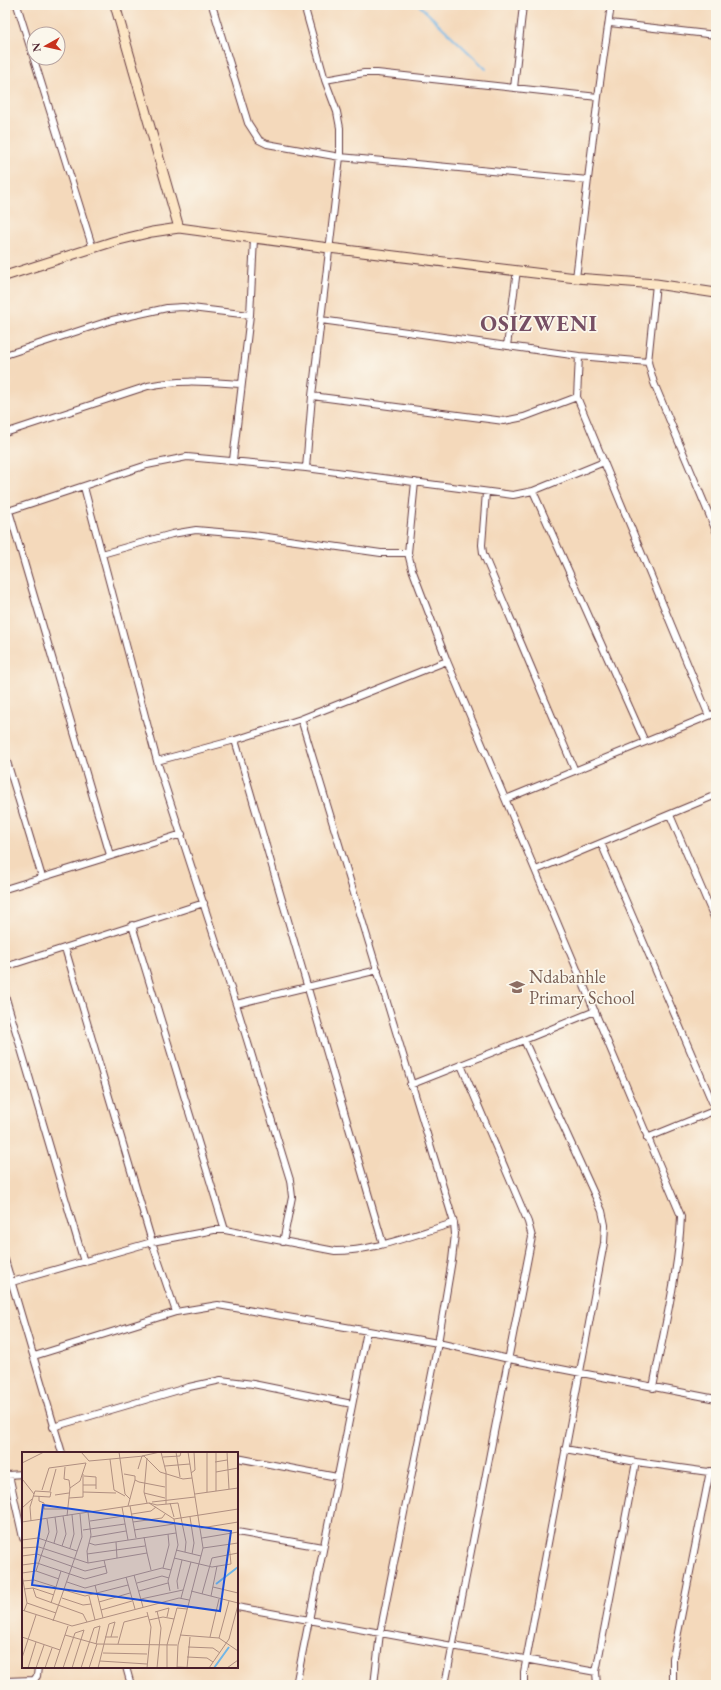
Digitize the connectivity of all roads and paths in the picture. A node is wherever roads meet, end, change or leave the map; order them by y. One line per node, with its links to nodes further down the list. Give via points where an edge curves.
1 (17, 5): 17 (street)
2 (115, 5): 14 (street)
3 (212, 5): 12 (street, via 248,123 258,140 267,144)
4 (304, 5): 9 (street)
5 (523, 5): 10 (street)
6 (611, 5): 7 (street)
7 (610, 23): 8 (street); 11 (street)
8 (716, 35)
9 (325, 80): 10 (street, via 377,73); 12 (street, via 337,112)
10 (514, 88): 11 (street)
11 (598, 96): 13 (street)
12 (340, 157): 13 (street); 16 (street)
13 (588, 180): 20 (street)
14 (179, 228): 15 (street); 17 (street, via 145,234)
15 (254, 239): 16 (street); 23 (street)
16 (329, 248): 18 (street); 24 (street)
17 (93, 249): 19 (street)
18 (517, 270): 20 (street); 25 (street)
19 (6, 273)
20 (576, 278): 21 (street)
21 (656, 284): 22 (street); 28 (street)
22 (716, 293)
23 (250, 315): 26 (street, via 183,307 167,308 112,320); 29 (street)
24 (321, 320): 25 (street); 30 (street)
25 (508, 346): 27 (street)
26 (5, 355)
27 (579, 356): 28 (street); 31 (street)
28 (648, 362): 41 (street, via 654,383)
29 (241, 384): 32 (street, via 194,381 148,386); 33 (street)
30 (312, 396): 31 (street, via 504,421 524,417); 35 (street)
31 (577, 397): 34 (street)
32 (5, 433)
33 (233, 460): 35 (street); 37 (street, via 187,457 164,460)
34 (604, 462): 38 (street); 46 (street)
35 (306, 468): 36 (street)
36 (415, 482): 39 (street); 42 (street)
37 (84, 486): 40 (street); 43 (street)
38 (533, 491): 39 (street, via 513,494); 49 (street)
39 (486, 492): 52 (street, via 483,553)
40 (7, 511): 58 (street)
41 (716, 531)
42 (408, 553): 43 (street, via 381,553 253,535 196,530 172,534); 44 (street)
43 (102, 554): 51 (street)
44 (448, 661): 47 (street); 54 (street)
45 (716, 713): 46 (street)
46 (709, 716): 49 (street)
47 (300, 719): 48 (street); 67 (street)
48 (235, 740): 51 (street); 68 (street)
49 (645, 742): 52 (street)
50 (5, 755): 60 (street)
51 (157, 761): 56 (street)
52 (575, 771): 54 (street)
53 (716, 795): 55 (street)
54 (506, 799): 59 (street)
55 (670, 815): 57 (street); 63 (street)
56 (182, 834): 58 (street); 62 (street)
57 (601, 843): 59 (street); 75 (street)
58 (110, 855): 60 (street)
59 (536, 870): 71 (street)
60 (42, 877): 61 (street)
61 (5, 889)
62 (204, 903): 64 (street); 70 (street)
63 (716, 922)
64 (132, 925): 65 (street); 78 (street)
65 (65, 948): 66 (street); 79 (street)
66 (5, 967)
67 (378, 970): 68 (street); 74 (street)
68 (308, 988): 70 (street); 81 (street)
69 (5, 995): 83 (street)
70 (236, 1004): 80 (street, via 291,1188)
71 (595, 1011): 72 (street); 76 (street)
72 (524, 1040): 73 (street); 90 (street, via 602,1211 606,1225)
73 (461, 1065): 74 (street); 89 (street, via 528,1222 532,1237)
74 (410, 1085): 77 (street)
75 (716, 1110): 76 (street)
76 (647, 1138): 91 (street, via 680,1216 672,1283)
77 (454, 1223): 81 (street); 87 (street, via 452,1260)
78 (225, 1230): 79 (street, via 203,1231); 80 (street)
79 (152, 1242): 83 (street); 85 (street)
80 (283, 1242): 81 (street, via 335,1251 351,1251)
81 (383, 1244)
82 (5, 1260): 84 (street)
83 (84, 1262): 84 (street)
84 (12, 1282): 88 (street)
85 (176, 1312): 86 (street, via 218,1305); 88 (street)
86 (367, 1331): 87 (street); 93 (street)
87 (438, 1343): 89 (street); 108 (street)
88 (34, 1356): 94 (street)
89 (509, 1359): 90 (street); 109 (street)
90 (579, 1373): 91 (street); 95 (street)
91 (653, 1388): 92 (street)
92 (716, 1399)
93 (352, 1404): 94 (street, via 221,1380 189,1386); 102 (street)
94 (53, 1427): 96 (street)
95 (565, 1448): 98 (street); 110 (street)
96 (62, 1452)
97 (238, 1458): 102 (street)
98 (636, 1462): 99 (street); 113 (street)
99 (713, 1472): 121 (street, via 674,1658)
100 (22, 1474): 101 (street)
101 (7, 1475): 104 (street)
102 (337, 1477): 105 (street)
103 (238, 1532): 105 (street)
104 (22, 1534)
105 (322, 1547): 107 (street)
106 (238, 1607): 107 (street)
107 (309, 1619): 108 (street); 116 (street)
108 (380, 1633): 109 (street); 117 (street)
109 (452, 1646): 110 (street); 118 (street)
110 (527, 1659): 113 (street); 119 (street)
111 (38, 1668): 114 (street, via 38,1676 34,1680)
112 (126, 1668): 115 (street)
113 (596, 1672): 120 (street)
114 (5, 1680)
115 (131, 1685)
116 (296, 1685)
117 (374, 1685)
118 (446, 1685)
119 (524, 1685)
120 (597, 1685)
121 (673, 1685)

